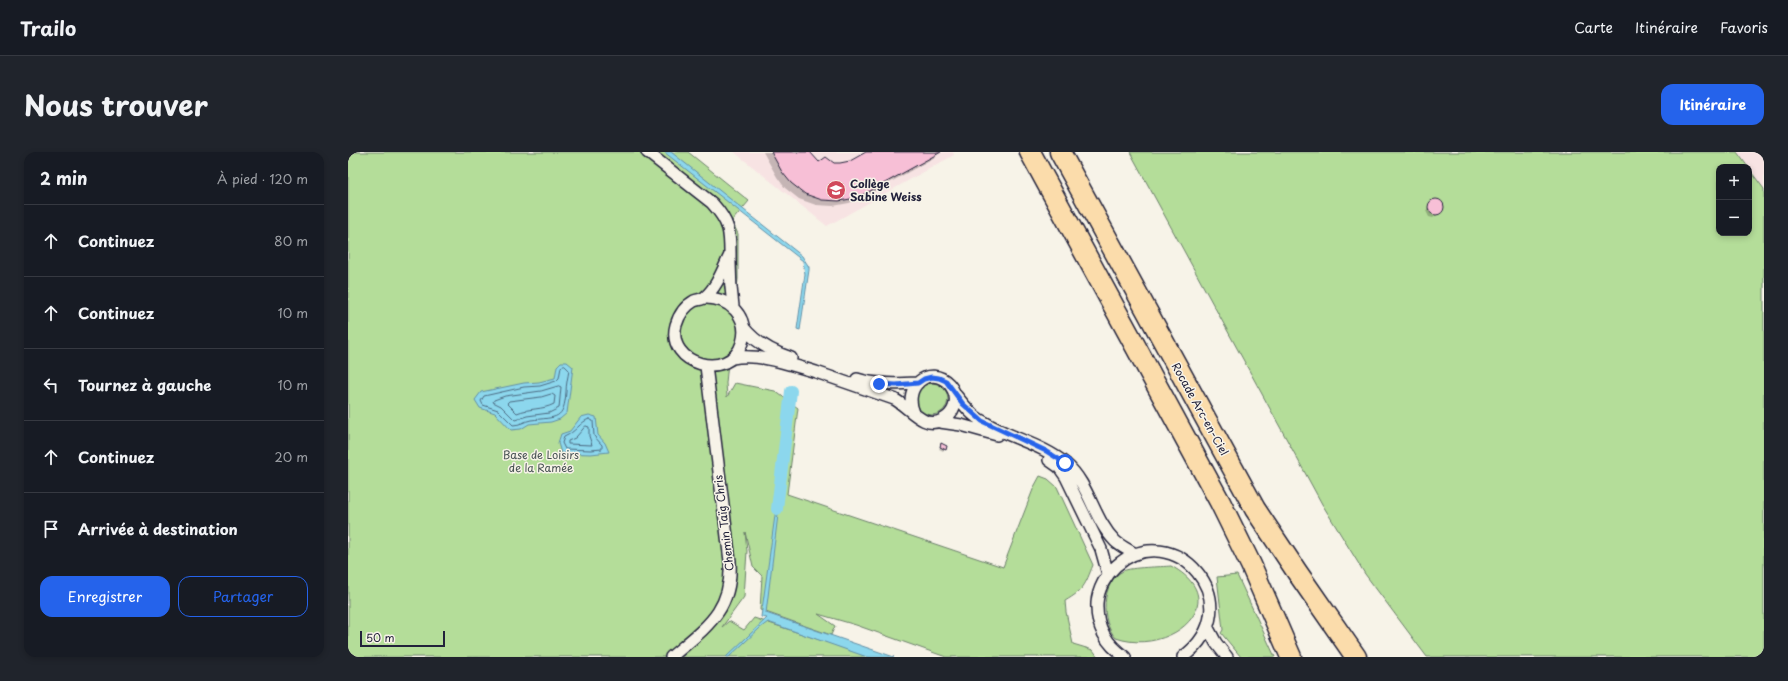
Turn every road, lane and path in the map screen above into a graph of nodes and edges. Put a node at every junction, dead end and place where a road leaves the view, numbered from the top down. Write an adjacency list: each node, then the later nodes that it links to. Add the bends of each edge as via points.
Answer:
1 (647, 152): 4 (street, via 720,212 730,232)
2 (1030, 152): 22 (highway, via 1220,502)
3 (1060, 152): 23 (highway, Rocade Arc-en-Ciel, via 1203,416 1256,508)
4 (730, 255): 5 (street, via 716,283); 6 (street)
5 (704, 298): 6 (street, via 720,299); 10 (street, via 694,301 685,308 679,317 676,333 680,348 686,357)
6 (733, 306): 7 (street)
7 (744, 328): 8 (street, via 742,345); 9 (street, via 758,342)
8 (732, 358): 9 (street, via 760,357); 10 (street, via 724,363)
9 (795, 363): 11 (street, via 865,382 896,385); 13 (street, via 894,400)
10 (706, 366): 18 (street, Chemin Taïg Chris, via 730,561 730,580 719,612)
11 (918, 383): 12 (street, via 932,377 939,378 952,387); 13 (street, via 910,397)
12 (955, 394): 14 (street, via 956,403 953,411); 15 (street, via 968,410 982,421 1046,451 1065,463 1086,488 1105,528 1115,542)
13 (914, 413): 14 (street, via 925,422)
14 (940, 422): 16 (street, via 996,434 1037,453 1059,467 1101,549)
15 (1135, 554): 16 (street, via 1123,560); 17 (street, via 1152,551 1170,553 1196,570 1205,582 1210,597)
16 (1108, 574): 19 (street, via 1097,600 1097,614 1106,640)
17 (1208, 628): 20 (street, via 1194,649); 21 (street)
18 (672, 657)
19 (1125, 657)
20 (1183, 657)
21 (1227, 657)
22 (1291, 657)
23 (1356, 657)

